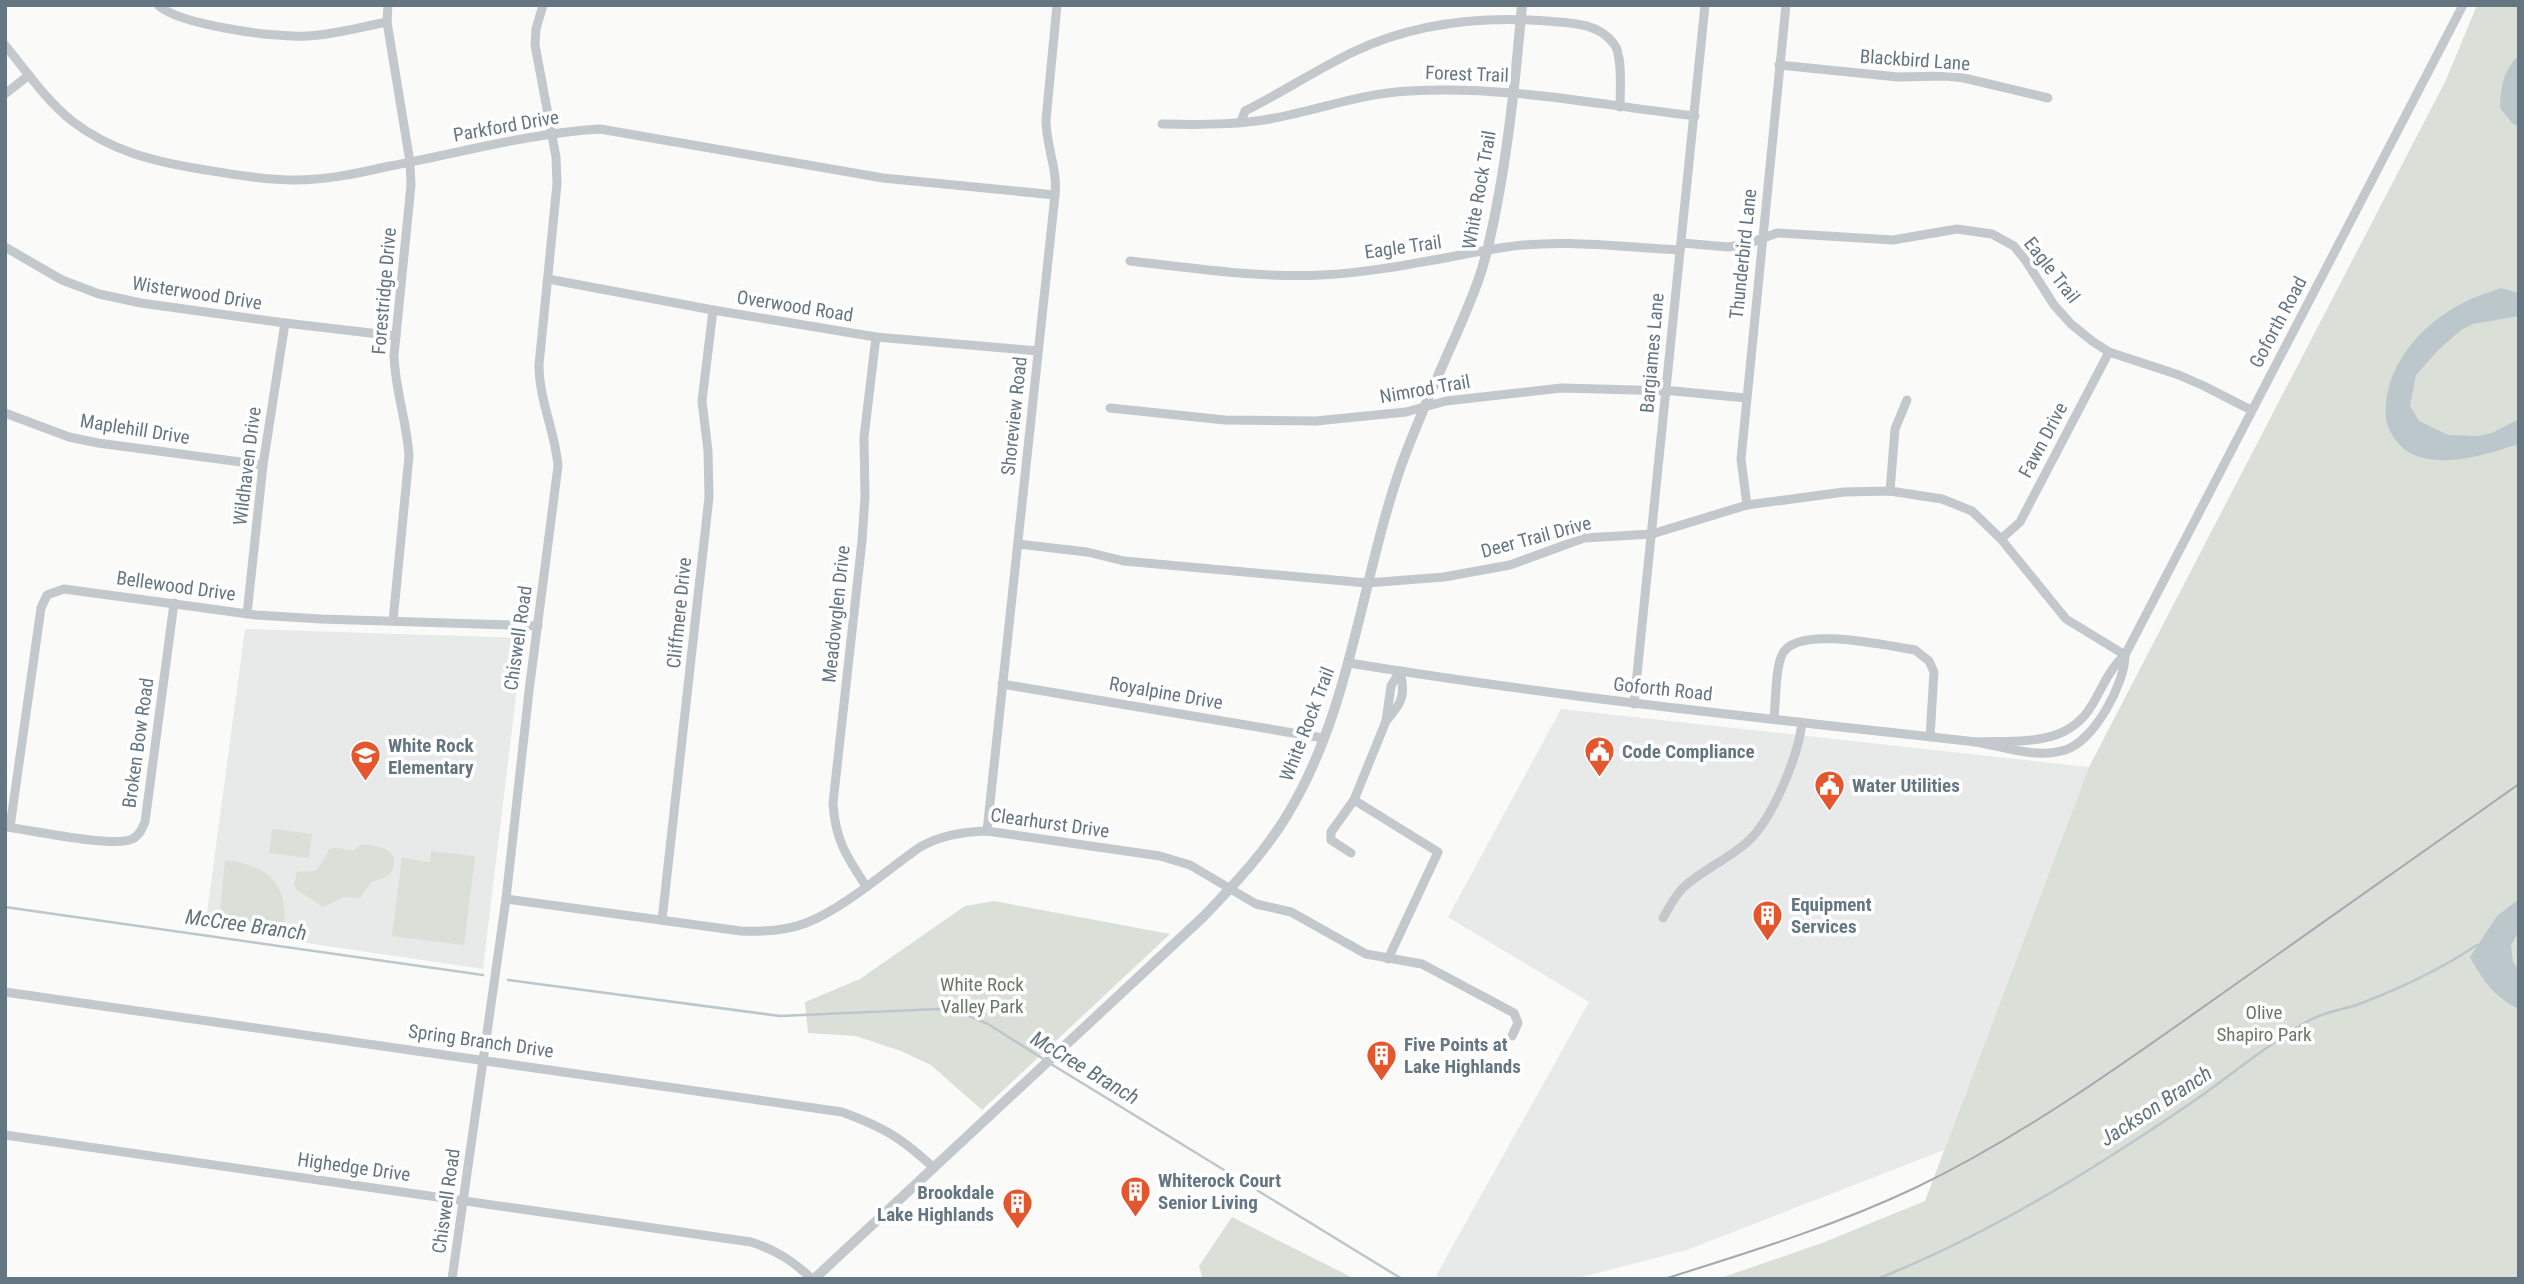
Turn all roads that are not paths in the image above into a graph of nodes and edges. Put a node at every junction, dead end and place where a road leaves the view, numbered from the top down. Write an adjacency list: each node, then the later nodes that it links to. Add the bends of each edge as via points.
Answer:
1 (158, 5): 10 (street, via 195,23 285,36)
2 (388, 5): 10 (street, Forestridge Drive)
3 (543, 5): 21 (street, Chiswell Road, via 534,45)
4 (1057, 5): 23 (street, Shoreview Road, via 1046,120)
5 (1522, 5): 9 (street, White Rock Trail)
6 (1705, 5): 18 (street, Bargiames Lane)
7 (1786, 5): 12 (street, Thunderbird Lane)
8 (2463, 5): 41 (street, Goforth Road)
9 (1521, 19): 14 (street, White Rock Trail); 17 (street, via 1586,24 1604,34 1616,46); 19 (street, via 1438,24 1376,42 1245,111)
10 (387, 22): 22 (street, Forestridge Drive)
11 (5, 45): 13 (street, Parkford Drive)
12 (1779, 65): 16 (street, Blackbird Lane, via 1898,77 1964,78); 24 (street, Thunderbird Lane)
13 (29, 75): 15 (street); 22 (street, Parkford Drive, via 54,104 91,134 131,155 158,162 295,180)
14 (1512, 93): 17 (street, Forest Trail); 19 (street, Forest Trail, via 1378,93 1287,116); 27 (street, White Rock Trail)
15 (5, 94)
16 (2048, 98)
17 (1620, 107): 18 (street, Forest Trail)
18 (1695, 116): 26 (street, Bargiames Lane)
19 (1241, 122): 20 (street, Forest Trail)
20 (1162, 124)
21 (552, 135): 22 (street, Parkford Drive); 23 (street, Parkford Drive, via 620,131 883,178); 29 (street, Chiswell Road, via 557,184)
22 (410, 162): 32 (street, Forestridge Drive)
23 (1055, 195): 34 (street, Shoreview Road)
24 (1763, 238): 26 (street, Eagle Trail, via 1728,247); 35 (street, Eagle Trail, via 1777,233 1893,240 1957,229 1992,234 2014,246 2071,324); 37 (street, Thunderbird Lane)
25 (5, 247): 31 (street, Wisterwood Drive, via 61,280 99,295)
26 (1681, 247): 27 (street, Eagle Trail, via 1546,245); 36 (street, Bargiames Lane)
27 (1487, 251): 28 (street, Eagle Trail, via 1320,275); 39 (street, White Rock Trail, via 1475,292)
28 (1130, 261)
29 (548, 279): 30 (street, Overwood Road); 53 (street, Chiswell Road, via 539,385 558,466)
30 (713, 310): 33 (street, Overwood Road); 72 (street, Cliffmere Drive, via 702,401 709,497)
31 (285, 323): 32 (street, Wisterwood Drive); 43 (street, Wildhaven Drive)
32 (396, 336): 52 (street, Forestridge Drive, via 395,372 409,456)
33 (876, 337): 34 (street, Overwood Road); 68 (street, Meadowglen Drive, via 864,437 862,541 833,803 836,835)
34 (1038, 351): 48 (street, Shoreview Road)
35 (2109, 352): 41 (street, Eagle Trail, via 2179,375); 47 (street, Fawn Drive, via 2020,522)
36 (1666, 391): 37 (street, Nimrod Trail); 39 (street, Nimrod Trail, via 1561,388); 46 (street, Bargiames Lane)
37 (1746, 398): 45 (street, Thunderbird Lane, via 1741,459)
38 (1907, 400): 44 (street, via 1895,429)
39 (1425, 406): 40 (street, Nimrod Trail, via 1347,418 1265,422); 49 (street, White Rock Trail, via 1397,478)
40 (1110, 408)
41 (2251, 410): 54 (street, Goforth Road)
42 (5, 413): 43 (street, Maplehill Drive, via 69,437)
43 (263, 465): 51 (street, Wildhaven Drive)
44 (1890, 491): 45 (street, Deer Trail Drive); 47 (street, Deer Trail Drive, via 1959,504)
45 (1747, 505): 46 (street, Deer Trail Drive)
46 (1652, 534): 49 (street, Deer Trail Drive, via 1584,538 1510,565); 58 (street, Bargiames Lane)
47 (2001, 539): 54 (street, Deer Trail Drive, via 2066,619)
48 (1018, 544): 49 (street, Deer Trail Drive, via 1124,561); 57 (street, Shoreview Road)
49 (1367, 583): 55 (street, White Rock Trail)
50 (174, 603): 51 (street, Bellewood Drive); 65 (street, Bellewood Drive, via 64,589 47,595 41,608); 65 (street, Broken Bow Road, via 141,831 133,839 113,842)
51 (247, 614): 52 (street, Bellewood Drive)
52 (393, 621): 53 (street, Bellewood Drive)
53 (538, 626): 70 (street, Chiswell Road)
54 (2125, 655): 63 (street, Goforth Road, via 2090,710 2066,732 2050,738); 63 (street, Goforth Road, via 2125,667 2105,709 2074,746 2036,753)
55 (1349, 663): 56 (street, Goforth Road); 62 (street, White Rock Trail)
56 (1400, 671): 58 (street, Goforth Road); 64 (street, via 1404,688 1399,706 1386,721)
57 (1002, 684): 62 (street, Royalpine Drive); 66 (street, Shoreview Road)
58 (1634, 705): 59 (street, Goforth Road)
59 (1774, 718): 60 (street, Goforth Road); 61 (street, via 1784,650 1809,638 1836,640 1923,654 1934,672)
60 (1802, 723): 61 (street, Goforth Road); 71 (street, via 1793,762 1758,830 1747,843 1684,887)
61 (1930, 737): 63 (street, Goforth Road)
62 (1323, 738): 69 (street, White Rock Trail, via 1287,816)
63 (1975, 742)
64 (1354, 800): 67 (street, via 1331,832 1331,840); 73 (street, via 1438,852)
65 (8, 827)
66 (987, 831): 68 (street, Clearhurst Drive, via 935,839); 69 (street, Clearhurst Drive, via 1176,860)
67 (1352, 853)
68 (866, 886): 72 (street, Clearhurst Drive, via 823,915 766,932)
69 (1230, 889): 73 (street, Clearhurst Drive, via 1256,904 1291,912 1356,950); 78 (street, White Rock Trail)
70 (506, 899): 72 (street, Clearhurst Drive); 76 (street, Chiswell Road)
71 (1663, 918)
72 (662, 920)
73 (1388, 959): 75 (street, Clearhurst Drive, via 1422,964 1514,1013 1518,1023)
74 (5, 992): 76 (street, Spring Branch Drive)
75 (1512, 1036)
76 (485, 1059): 78 (street, Spring Branch Drive, via 842,1112 904,1140); 79 (street, Chiswell Road)
77 (5, 1135): 79 (street, Highedge Drive)
78 (934, 1168): 81 (street, White Rock Trail)
79 (464, 1200): 80 (street, Chiswell Road); 81 (street, Highedge Drive, via 751,1242 792,1260)
80 (452, 1279)
81 (813, 1279)

